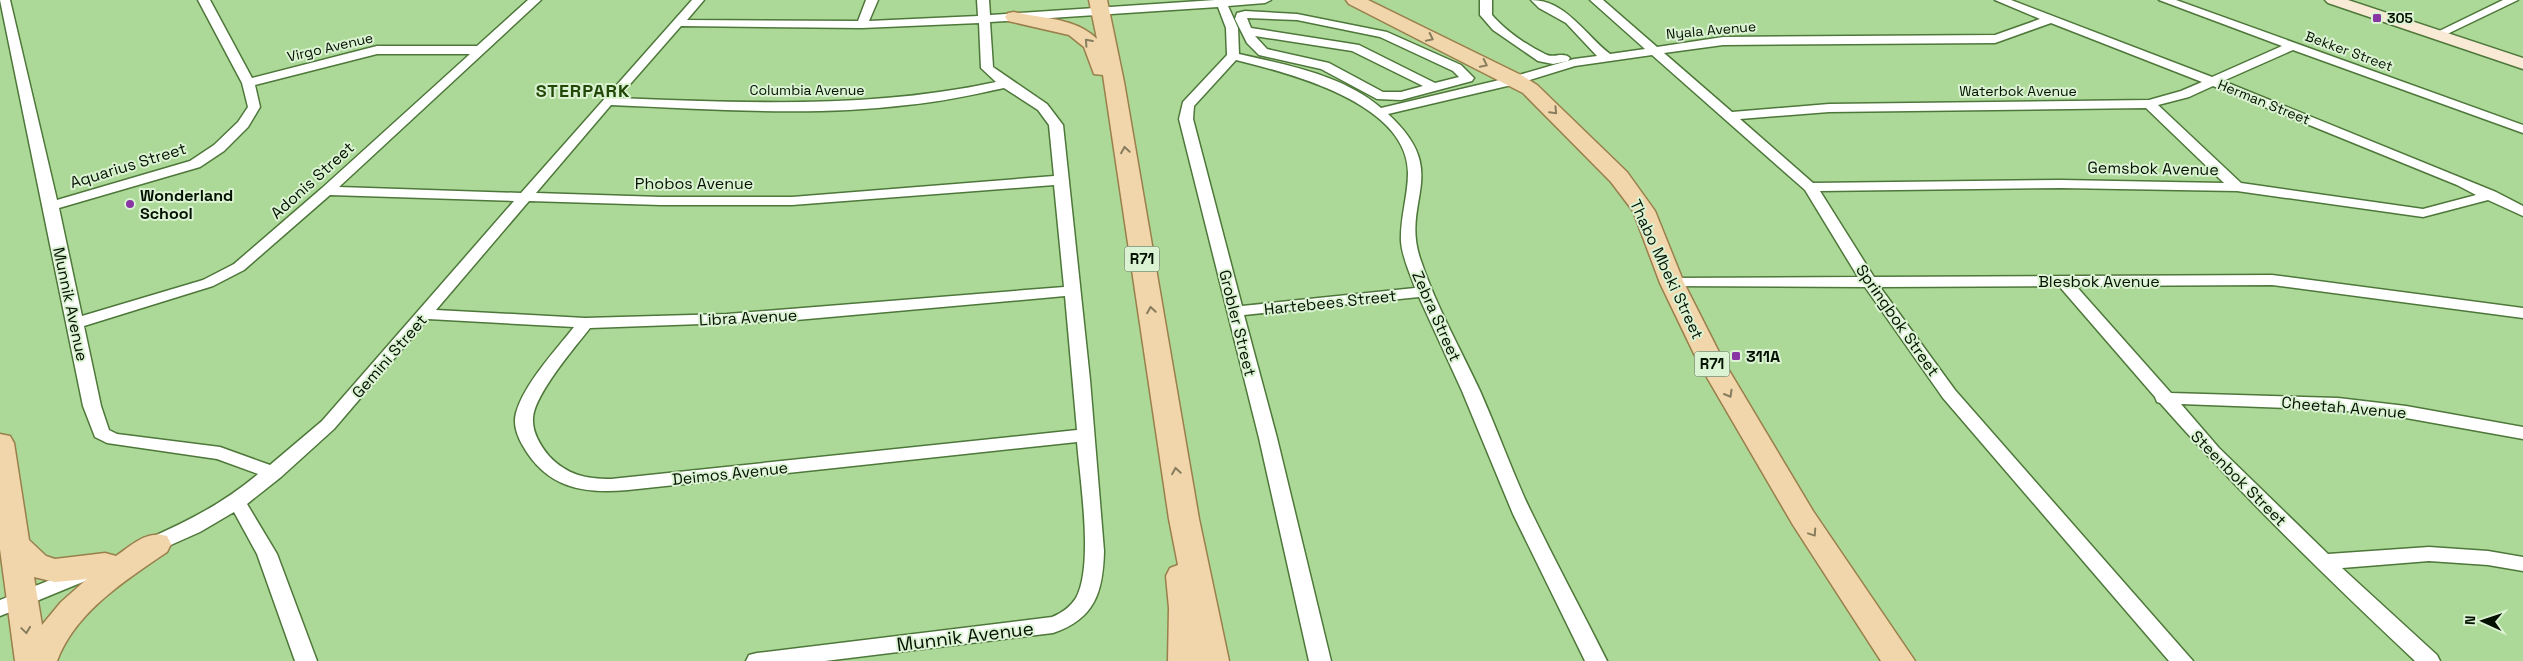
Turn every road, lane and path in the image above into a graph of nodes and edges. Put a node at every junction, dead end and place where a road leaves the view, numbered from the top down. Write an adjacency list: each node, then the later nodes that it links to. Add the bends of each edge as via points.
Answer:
1 (4, 0): 51 (street, Munnik Avenue)
2 (204, 0): 37 (street, Aquarius Street)
3 (535, 0): 29 (street, Adonis Street)
4 (698, 0): 22 (street, Gemini Street)
5 (872, 0): 23 (street)
6 (983, 0): 21 (street)
7 (1266, 0): 16 (street)
8 (1355, 0): 24 (main road, Thabo Mbeki Street / R71)
9 (1486, 0): 31 (street, via 1486,15 1490,21 1542,58 1553,60)
10 (1537, 0): 31 (street, via 1547,9 1564,16)
11 (1596, 0): 30 (street, Springbok Street)
12 (2001, 0): 20 (street, Herman Street)
13 (2165, 0): 28 (street, Bekker Street)
14 (2333, 0): 27 (street)
15 (2509, 1): 18 (street); 27 (street)
16 (1227, 2): 17 (street); 32 (street, via 1234,34)
17 (1099, 5): 19 (street); 35 (main road, R71)
18 (2523, 6)
19 (1014, 17): 21 (street); 35 (main road, one-way to 19, via 1102,70 1093,46 1082,36 1059,26)
20 (2051, 19): 30 (street, Nyala Avenue, via 1995,38 1750,40); 36 (street, Herman Street)
21 (984, 20): 23 (street); 38 (street, via 987,68)
22 (678, 23): 23 (street); 40 (street, Gemini Street)
23 (862, 25)
24 (1406, 26): 26 (street); 34 (main road, Thabo Mbeki Street / R71, one-way to 34)
25 (1248, 31): 26 (street, via 1241,15 1261,13 1333,22); 39 (street, via 1355,48); 39 (street, via 1253,43 1263,52 1325,66 1382,96 1396,98)
26 (1383, 34): 39 (street, via 1468,75 1462,81)
27 (2437, 35): 33 (street)
28 (2292, 46): 36 (street, Waterbok Avenue); 44 (street, Bekker Street)
29 (480, 50): 37 (street, Virgo Avenue, via 377,50); 48 (street, Adonis Street)
30 (1655, 50): 31 (street, Nyala Avenue); 43 (street, Springbok Street)
31 (1601, 54): 34 (street, Nyala Avenue)
32 (1233, 56): 42 (street, Zebra Street, via 1314,76); 58 (street, Grobler Street, via 1186,111)
33 (2523, 64)
34 (1516, 80): 42 (street, Nyala Avenue); 55 (main road, Thabo Mbeki Street / R71, one-way to 55, via 1543,99 1631,191 1644,211)
35 (1114, 82): 69 (main road, R71, one-way to 35)
36 (2214, 82): 41 (street, Waterbok Avenue); 49 (street, Herman Street)
37 (248, 83): 51 (street, Aquarius Street, via 254,107 252,112 205,159)
38 (1005, 84): 40 (street, Columbia Avenue, via 934,100 854,106); 45 (street, via 1050,113 1056,125)
39 (1436, 88)
40 (608, 101): 50 (street, Gemini Street)
41 (2149, 104): 43 (street, Waterbok Avenue, via 1829,108); 47 (street)
42 (1378, 113): 57 (street, Zebra Street, via 1403,139 1413,156 1415,171 1408,240)
43 (1732, 116): 46 (street, Springbok Street)
44 (2523, 129)
45 (1060, 180): 50 (street, Phobos Avenue, via 801,201); 56 (street)
46 (1810, 187): 47 (street, Gemsbok Avenue, via 2061,184); 54 (street, Springbok Street)
47 (2237, 187): 49 (street, Gemsbok Avenue, via 2423,213)
48 (327, 191): 50 (street, Phobos Avenue); 61 (street, Adonis Street, via 254,256 224,277)
49 (2491, 195): 52 (street, Herman Street)
50 (525, 197): 60 (street, Gemini Street)
51 (51, 206): 61 (street, Munnik Avenue)
52 (2523, 212)
53 (2063, 281): 54 (street, Blesbok Avenue); 59 (street, Blesbok Avenue, via 2272,280); 63 (street, Steenbok Street)
54 (1870, 282): 55 (street, Blesbok Avenue); 85 (street, Springbok Street, via 1949,394)
55 (1672, 283): 84 (main road, Thabo Mbeki Street / R71, one-way to 84, via 1756,443)
56 (1071, 290): 62 (street, Libra Avenue, via 785,316); 65 (street)
57 (1425, 292): 58 (street, Hartebees Street); 83 (street, Zebra Street, via 1523,514)
58 (1236, 311): 82 (street, Grobler Street)
59 (2523, 313)
60 (425, 314): 62 (street, Libra Avenue); 67 (street, Gemini Street, via 328,426)
61 (75, 323): 67 (street, Munnik Avenue, via 92,406 101,433 113,440 220,453)
62 (585, 323): 65 (street, Deimos Avenue, via 524,414 525,432 540,458 555,474 573,482 600,485 664,480)
63 (2163, 398): 64 (street, Cheetah Avenue, via 2338,404); 72 (street, Steenbok Street)
64 (2523, 432)
65 (1086, 435): 79 (street, Munnik Avenue, via 1094,557 1092,579 1085,600 1070,619 1053,625)
66 (0, 443): 70 (main road)
67 (274, 473): 68 (street, Gemini Street)
68 (238, 502): 71 (street, Gemini Street); 78 (street, via 267,554)
69 (1184, 519): 80 (main road, via 1178,557 1185,608); 81 (main road, R71)
70 (14, 543): 73 (main road, via 38,568 70,570); 75 (main road)
71 (156, 544): 73 (street, Gemini Street); 77 (main road, via 100,584 71,612 47,643)
72 (2324, 562): 74 (street, via 2429,554); 86 (street, Steenbok Street)
73 (105, 564): 75 (street, Gemini Street)
74 (2523, 564)
75 (11, 604): 76 (main road, one-way to 76)
76 (31, 661)
77 (41, 661)
78 (306, 661)
79 (757, 661)
80 (1184, 661)
81 (1213, 661)
82 (1320, 661)
83 (1596, 661)
84 (1899, 661)
85 (2182, 661)
86 (2429, 661)

